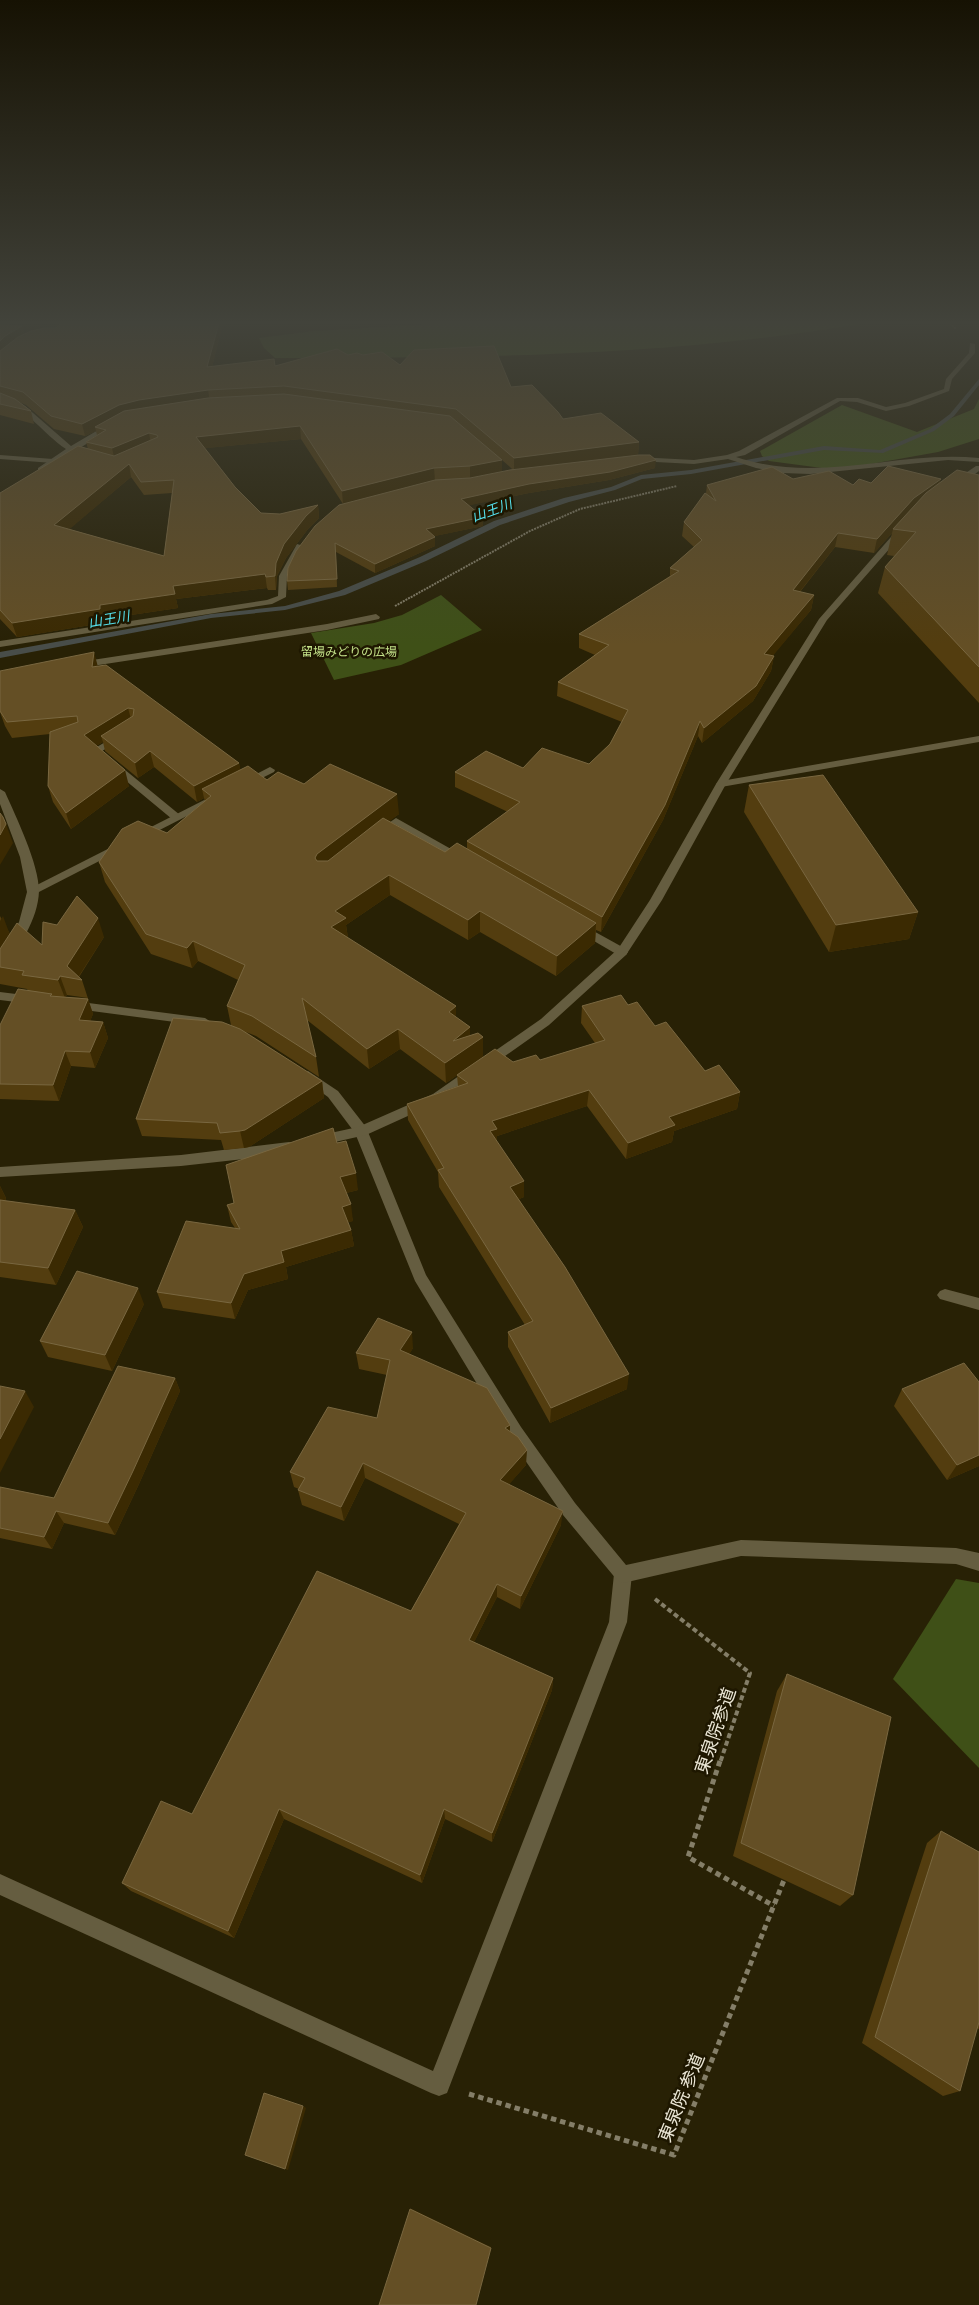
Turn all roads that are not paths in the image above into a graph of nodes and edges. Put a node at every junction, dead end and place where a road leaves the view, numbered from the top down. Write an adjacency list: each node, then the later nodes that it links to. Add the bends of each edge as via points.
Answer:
1 (49, 431): 4 (street)
2 (105, 431): 4 (street)
3 (783, 431): 6 (street)
4 (70, 452): 9 (street)
5 (0, 457): 9 (street)
6 (732, 459): 7 (street, via 694,462); 8 (street, via 779,472 834,471 949,458)
7 (628, 460)
8 (979, 460)
9 (53, 461): 11 (street)
10 (979, 468): 12 (street)
11 (33, 476)
12 (945, 491)
13 (910, 521): 21 (street, via 823,619)
14 (304, 541): 16 (street, via 283,576 282,597 269,602)
15 (376, 617): 17 (street)
16 (0, 644)
17 (67, 666)
18 (126, 732): 23 (street, via 95,751)
19 (979, 739): 21 (street)
20 (270, 770): 23 (street)
21 (721, 784): 28 (street, via 656,900)
22 (0, 792): 26 (street, via 11,815)
23 (176, 817): 26 (street)
24 (367, 844): 25 (street, via 396,821)
25 (471, 864)
26 (33, 890): 29 (street, via 20,936)
27 (571, 923): 28 (street)
28 (622, 952): 33 (street, via 545,1022 438,1097)
29 (0, 966)
30 (0, 996): 31 (street, via 208,1022)
31 (216, 1026)
32 (296, 1069): 33 (street, via 333,1094)
33 (361, 1131): 34 (street, via 244,1155); 38 (street, via 420,1277 515,1432 569,1508)
34 (0, 1172)
35 (945, 1296): 36 (street)
36 (979, 1304)
37 (979, 1562): 38 (street, via 956,1556 741,1548)
38 (623, 1574): 39 (street, via 618,1622 439,2085)
39 (0, 1884)

